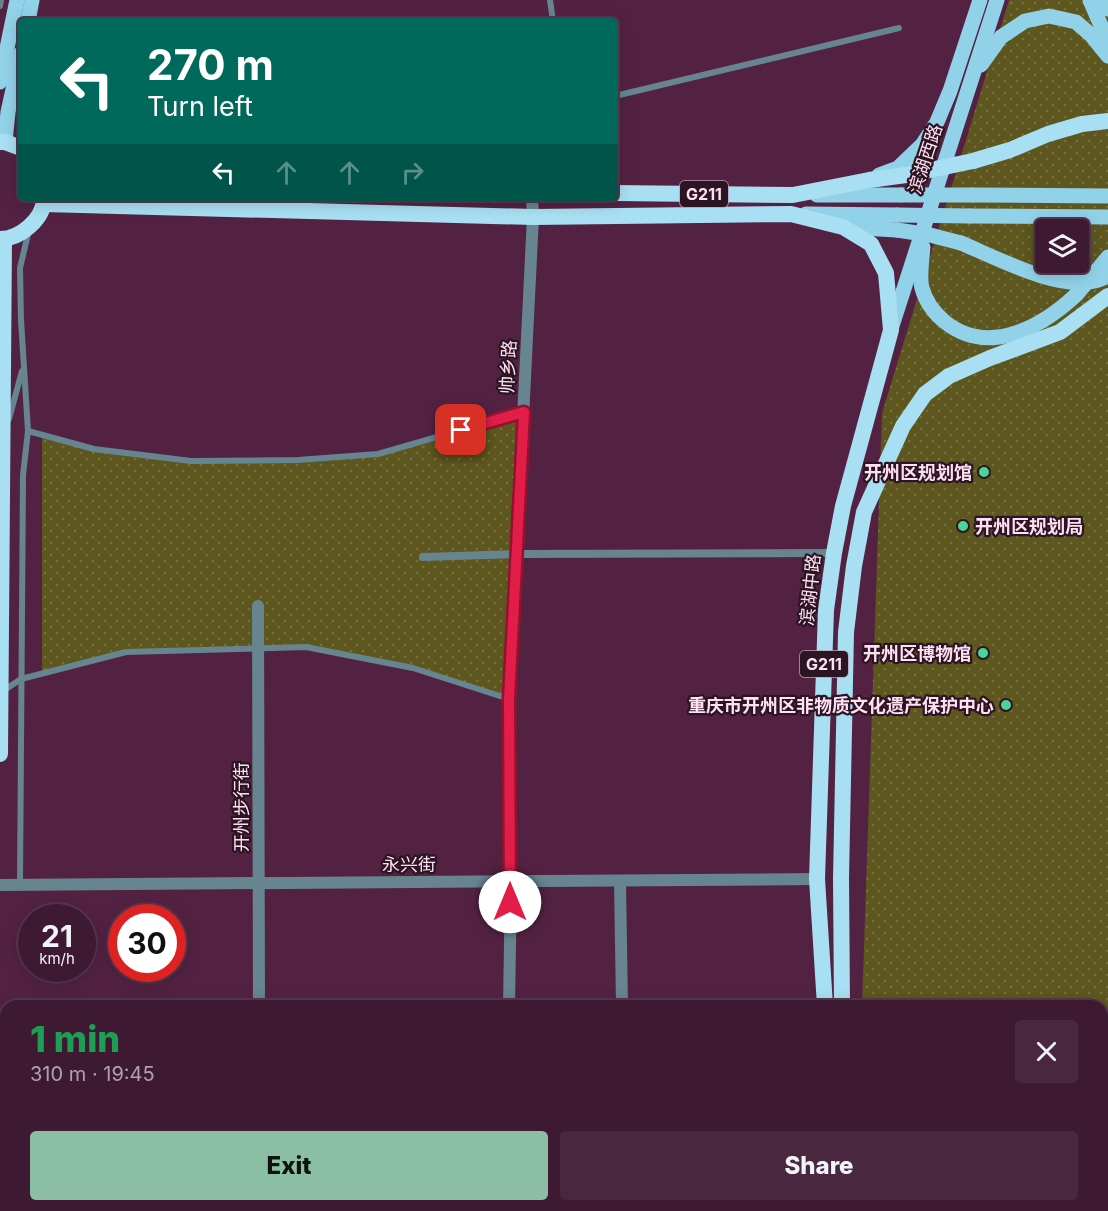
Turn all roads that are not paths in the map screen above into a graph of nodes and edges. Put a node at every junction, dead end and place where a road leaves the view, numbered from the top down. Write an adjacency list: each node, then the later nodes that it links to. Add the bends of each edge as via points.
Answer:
1 (1, 0): 9 (lane)
2 (16, 0): 11 (main road)
3 (32, 0): 12 (main road)
4 (550, 0): 13 (lane)
5 (980, 0): 25 (main road, via 937,122 898,168)
6 (997, 0): 19 (main road, 滨湖西路)
7 (1090, 0): 16 (main road)
8 (1101, 0): 10 (main road)
9 (0, 6)
10 (1108, 9)
11 (22, 18)
12 (24, 18)
13 (553, 18)
14 (899, 28): 21 (lane)
15 (18, 34): 20 (main road)
16 (1108, 42)
17 (1108, 57): 19 (main road, via 1076,22 1049,16 1025,21 1001,37)
18 (18, 67): 23 (main road)
19 (972, 76): 36 (main road, 滨湖西路)
20 (0, 82)
21 (618, 95)
22 (1108, 121): 25 (highway, G211, bridge, via 1048,134 973,161)
23 (2, 142): 24 (highway)
24 (18, 147)
25 (869, 180): 27 (highway, G211)
26 (618, 193): 27 (highway, G211)
27 (793, 195): 28 (main road, bridge)
28 (1108, 196)
29 (44, 201): 32 (highway, G211); 35 (highway, G211)
30 (532, 201): 32 (street, 帅乡路)
31 (791, 214): 32 (highway, G211); 34 (main road); 37 (highway, G211)
32 (533, 217): 44 (street, 帅乡路)
33 (1108, 217): 34 (main road, bridge, via 970,216)
34 (897, 222): 37 (main road); 40 (main road, bridge, via 1052,279 1094,281)
35 (31, 225): 38 (highway); 43 (lane, via 20,268)
36 (924, 226): 39 (main road, bridge, via 921,286 927,302 953,328 976,338 997,338 1042,322 1061,310); 42 (main road, 滨湖西路)
37 (843, 227): 42 (highway, G211, via 871,244 886,273)
38 (2, 239): 46 (highway)
39 (1108, 257)
40 (1108, 276)
41 (1108, 296): 66 (highway, G211, via 1060,332 949,376 926,394 903,426 864,512 846,632 840,878)
42 (891, 330): 47 (highway, 滨湖中路 / G211)
43 (24, 364): 45 (lane); 46 (lane)
44 (524, 412): 45 (lane, via 378,454 298,460 190,461 94,449); 48 (street, 帅乡路)
45 (28, 431): 52 (lane, via 23,475)
46 (2, 446): 53 (highway)
47 (834, 553): 48 (street); 56 (highway, 滨湖中路 / G211, via 826,610)
48 (517, 554): 49 (street); 54 (street, 帅乡路)
49 (423, 557)
50 (258, 606): 51 (street, 开州步行街)
51 (258, 649): 52 (lane, via 126,652); 54 (lane, via 306,647 413,668); 59 (street, 开州步行街)
52 (21, 679): 53 (lane); 61 (lane)
53 (0, 694): 55 (highway)
54 (509, 699): 58 (street, 帅乡路)
55 (0, 754)
56 (818, 879): 57 (street, 永兴街); 65 (highway, 滨湖中路 / G211)
57 (620, 881): 58 (street, 永兴街); 64 (street)
58 (511, 882): 59 (street, 永兴街); 63 (street, 帅乡路)
59 (260, 883): 61 (street, 永兴街); 62 (street, 开州步行街)
60 (0, 885): 61 (street, 永兴街)
61 (20, 885)
62 (259, 1000)
63 (509, 1000)
64 (622, 1000)
65 (825, 1000)
66 (842, 1000)

